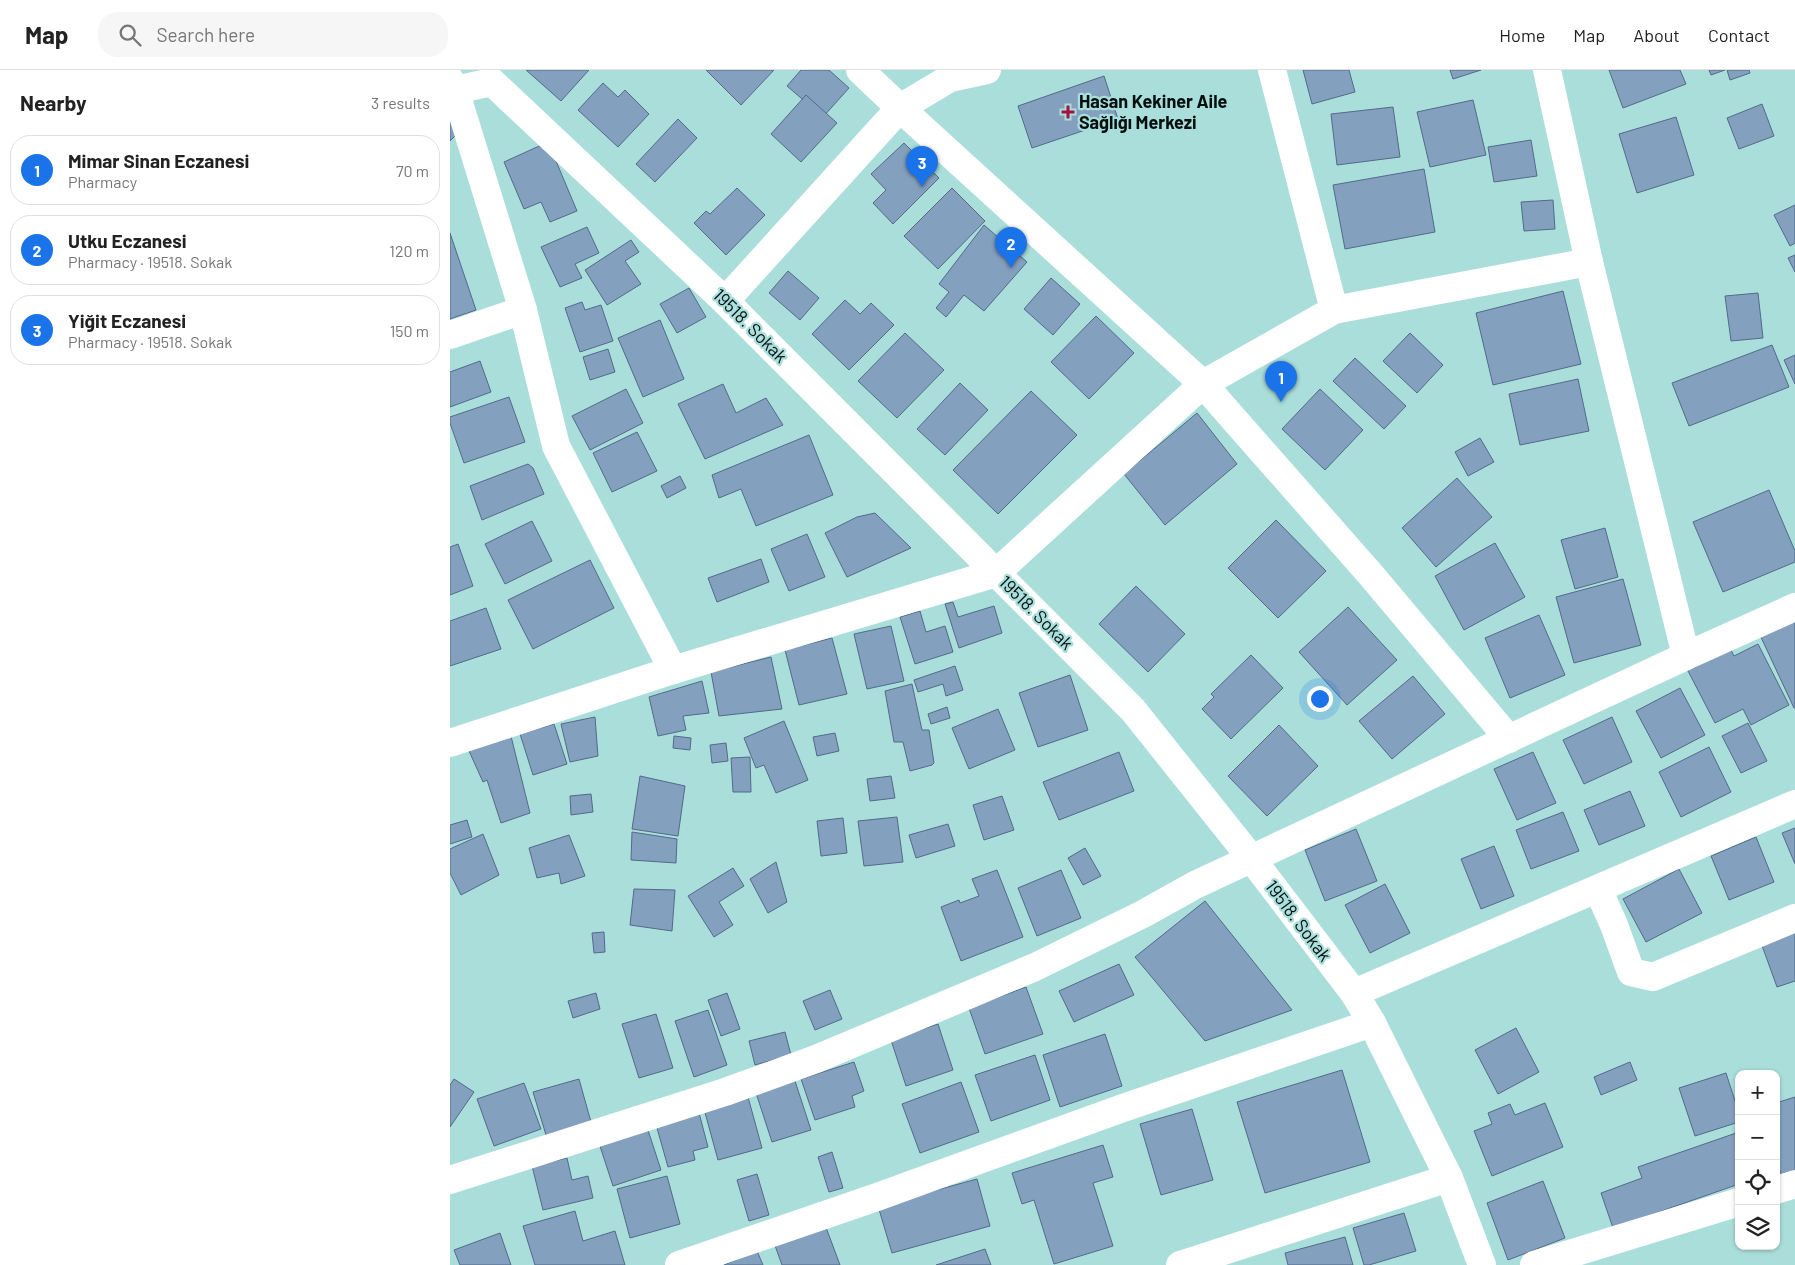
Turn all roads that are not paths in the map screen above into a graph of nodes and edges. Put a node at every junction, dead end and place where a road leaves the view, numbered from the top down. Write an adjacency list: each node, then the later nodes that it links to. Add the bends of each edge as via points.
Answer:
1 (860, 70): 6 (street)
2 (987, 70): 6 (street, via 950,78)
3 (1272, 70): 10 (street)
4 (1547, 70): 7 (street)
5 (453, 85): 8 (street, 19518. Sokak, via 492,82); 9 (street)
6 (900, 108): 8 (street); 12 (street)
7 (1589, 262): 10 (street); 15 (street)
8 (725, 301): 13 (street, 19518. Sokak)
9 (523, 310): 11 (street); 16 (street, via 556,446)
10 (1334, 310): 12 (street)
11 (450, 335)
12 (1204, 384): 13 (street); 17 (street)
13 (996, 573): 16 (street); 20 (street, 19518. Sokak, via 1133,710)
14 (1795, 607): 15 (street)
15 (1686, 656): 17 (street)
16 (673, 670): 18 (street)
17 (1509, 739): 20 (street)
18 (450, 743)
19 (1795, 804): 21 (street)
20 (1251, 858): 23 (street, 19518. Sokak); 26 (street, via 1035,967 816,1059 725,1092)
21 (1598, 888): 22 (street, via 1631,972 1653,977); 23 (street)
22 (1795, 918)
23 (1354, 993): 24 (street, 19518. Sokak)
24 (1372, 1023): 25 (street, 19518. Sokak); 30 (street)
25 (1449, 1178): 31 (street); 32 (street, 19518. Sokak)
26 (450, 1180)
27 (1795, 1184): 28 (street)
28 (1780, 1189)
29 (1735, 1203): 33 (street)
30 (679, 1265)
31 (1180, 1265)
32 (1482, 1265)
33 (1534, 1265)

